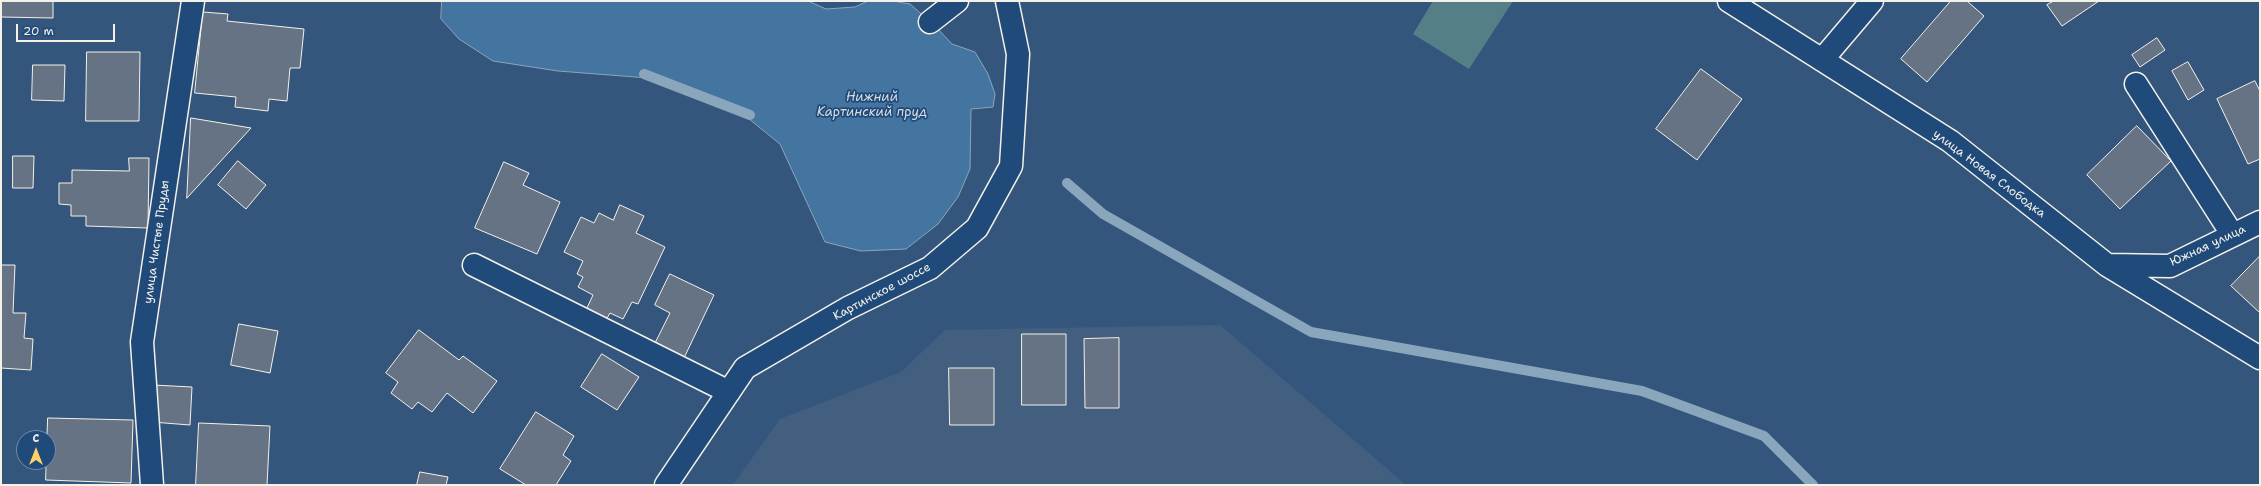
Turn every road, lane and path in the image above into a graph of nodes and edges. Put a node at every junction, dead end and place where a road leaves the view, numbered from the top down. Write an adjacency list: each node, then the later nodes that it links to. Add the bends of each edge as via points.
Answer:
1 (193, 1): 16 (street, улица Чистые Пруды, via 142,342)
2 (957, 1): 6 (street)
3 (1007, 1): 14 (street, Картинское шоссе, via 1018,54 1011,166 977,228 930,268 848,308 745,368)
4 (1872, 1): 7 (street)
5 (1735, 3): 7 (street, улица Новая Слободка)
6 (930, 22)
7 (1822, 60): 11 (street, улица Новая Слободка, via 1950,141)
8 (2136, 84): 10 (street)
9 (2260, 222): 10 (street, Южная улица)
10 (2232, 234): 11 (street, Южная улица, via 2170,266)
11 (2107, 265): 13 (street, улица Новая Слободка)
12 (474, 266): 14 (street)
13 (2253, 354)
14 (729, 392): 15 (street, Картинское шоссе)
15 (669, 483)
16 (152, 485)

